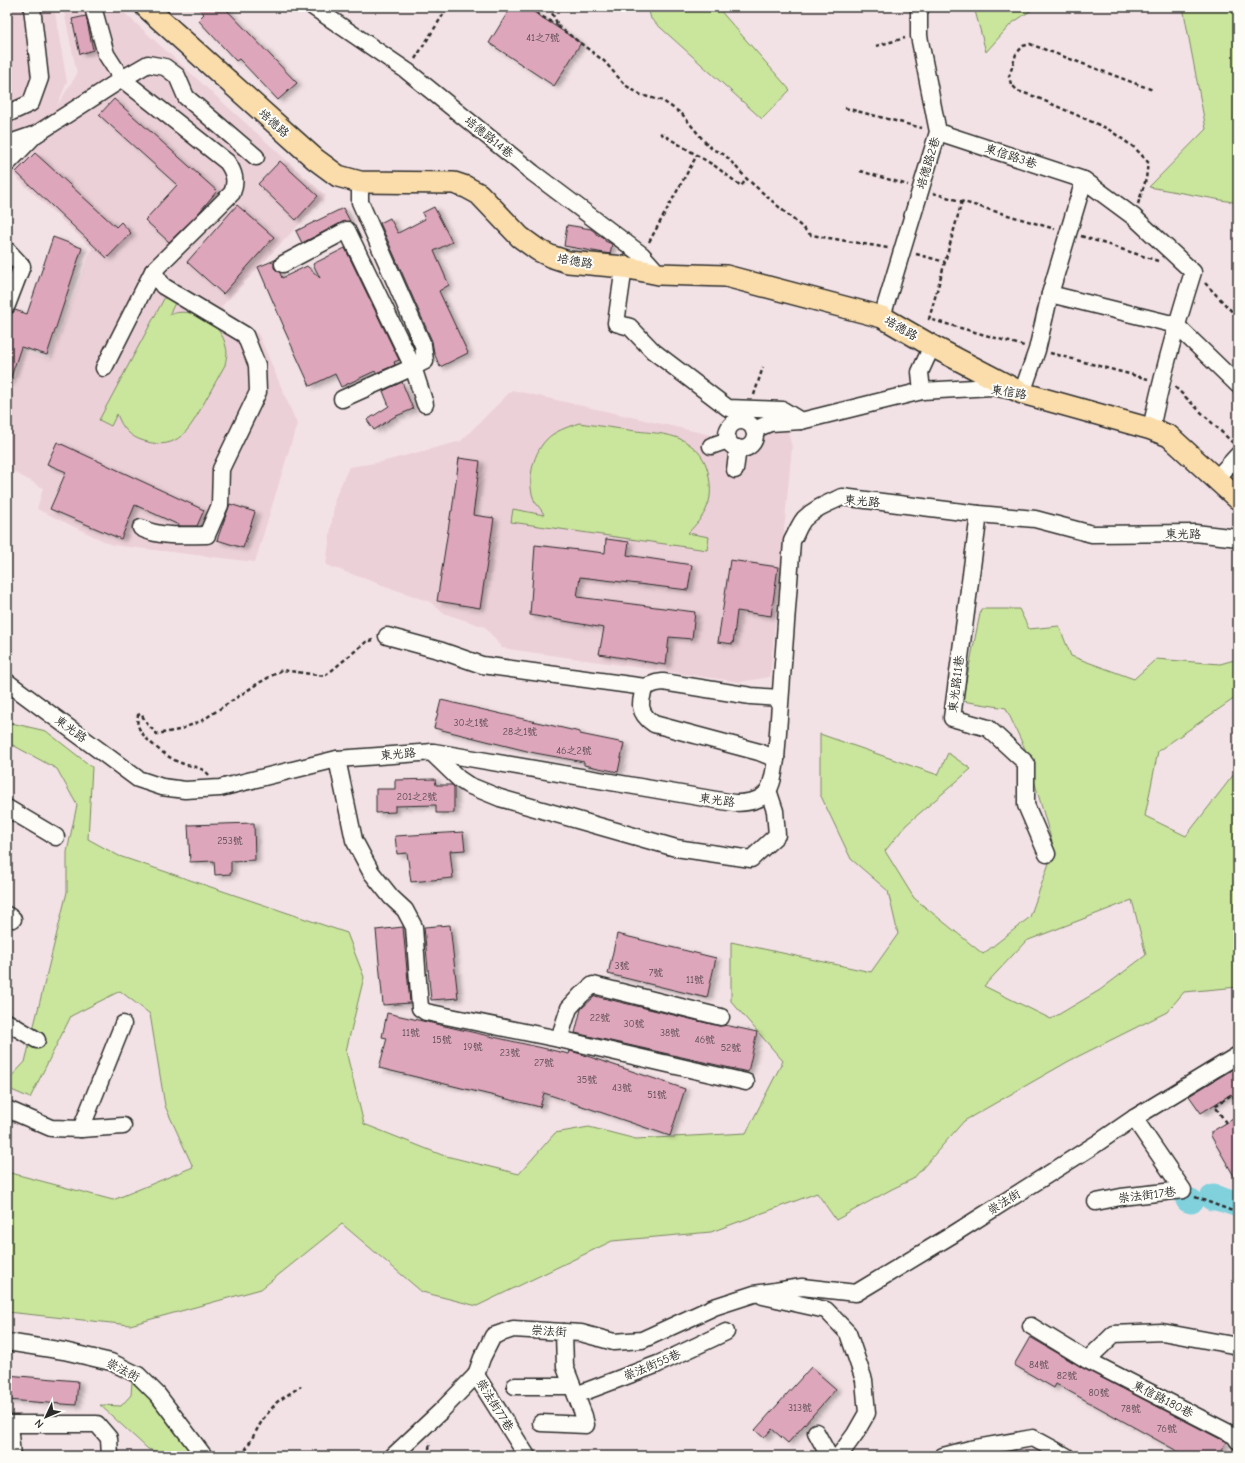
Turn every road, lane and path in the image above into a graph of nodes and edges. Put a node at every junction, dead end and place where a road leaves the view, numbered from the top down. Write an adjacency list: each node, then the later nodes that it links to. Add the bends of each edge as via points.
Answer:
1 (32, 7): 16 (street, via 40,78 31,102)
2 (93, 7): 13 (street, via 106,54)
3 (146, 7): 27 (main road, 培德路, via 315,159 338,176)
4 (313, 7): 12 (street, 培德路14巷)
5 (448, 7): 12 (path)
6 (533, 7): 9 (path, via 539,15)
7 (549, 7): 9 (path)
8 (921, 7): 10 (street, 培德路2巷)
9 (559, 27): 25 (path, via 604,61 625,85 641,95 663,101 682,114 704,141 725,155)
10 (919, 36): 11 (path); 17 (street, 培德路2巷)
11 (876, 46)
12 (407, 71): 33 (street, 培德路14巷, via 533,173)
13 (122, 79): 19 (street); 22 (street, via 148,64 165,67 178,76 186,97); 38 (street, via 226,162 234,177 235,186 232,193)
14 (1153, 90): 29 (path, via 1030,44 1023,46 1016,54 1009,77 1011,84 1018,91 1108,128 1135,148 1148,162 1146,180)
15 (846, 108): 17 (path)
16 (7, 114)
17 (938, 132): 26 (street, 東信路3巷); 28 (street, 培德路2巷)
18 (660, 133): 21 (path)
19 (35, 135): 20 (street); 23 (street)
20 (7, 144)
21 (697, 155): 25 (path, via 740,186); 33 (path)
22 (256, 157)
23 (7, 164)
24 (860, 171): 28 (path)
25 (747, 179): 32 (path, via 811,235)
26 (1084, 180): 29 (street, 東信路3巷); 30 (street)
27 (360, 182): 37 (main road, 培德路, via 454,183 466,186 479,194 520,237 538,250 568,262); 47 (street, via 360,202 423,344 424,361)
28 (921, 189): 30 (path); 32 (street, 培德路2巷)
29 (1134, 217): 39 (street, 東信路3巷)
30 (1068, 232): 35 (path); 41 (street)
31 (7, 250): 42 (street, via 22,266)
32 (901, 250): 34 (path); 43 (street, 培德路2巷)
33 (642, 255): 40 (street, 培德路14巷)
34 (945, 262)
35 (1164, 262)
36 (283, 264): 47 (street, via 347,230)
37 (624, 267): 40 (main road, 培德路); 55 (street, via 616,323 630,327 653,352 728,408)
38 (153, 271): 48 (street); 66 (street, via 163,286 246,335 257,364 258,392 221,469 220,505 207,535 173,535 150,532)
39 (1193, 272): 44 (path); 45 (street)
40 (659, 274): 43 (main road, 培德路, via 726,276)
41 (1050, 294): 45 (street); 52 (street, via 1037,350)
42 (7, 305)
43 (882, 316): 46 (main road, 培德路)
44 (1238, 318)
45 (1176, 325): 50 (street); 57 (street)
46 (932, 346): 51 (street, via 920,372); 52 (main road, 培德路)
47 (413, 367): 53 (street); 54 (street)
48 (104, 368)
49 (763, 368): 55 (path)
50 (1238, 385)
51 (922, 391): 52 (street, 東信路, via 992,387); 56 (street, 東信路)
52 (1022, 393): 57 (main road, 東信路)
53 (342, 399)
54 (424, 404)
55 (750, 409): 56 (street, via 784,410)
56 (801, 421): 58 (street, 東信路, via 770,423)
57 (1151, 429): 63 (main road, 東信路, via 1169,436)
58 (754, 430): 59 (street, via 754,438 746,448); 59 (street, via 744,421 736,422 729,428 727,436)
59 (733, 444): 60 (street); 62 (street)
60 (710, 446)
61 (1238, 454): 63 (street)
62 (736, 470)
63 (1216, 479): 64 (main road, 東信路)
64 (1238, 499)
65 (979, 514): 67 (street, 東光路, via 1035,519 1092,534 1195,533); 71 (street, 東光路, via 842,497 815,510 804,520 792,541); 79 (street, 東光路11巷, via 952,718 988,728 1026,763 1026,805)
66 (142, 528)
67 (1238, 538)
68 (387, 636): 70 (street, via 482,665); 75 (path, via 366,642 324,676 282,670 203,720 179,730 157,734 141,714 138,715 137,721 144,736 180,763 205,770)
69 (7, 682): 75 (street, 東光路, via 138,779 162,787 185,790)
70 (646, 687): 71 (street, via 663,682); 74 (street, via 641,699 642,713 654,724 759,752)
71 (780, 698): 74 (street, 東光路)
72 (430, 752): 73 (street, 東光路); 76 (street, 東光路, via 734,803 754,802); 76 (street, via 468,785 500,798 676,848 751,859 777,835 775,811)
73 (337, 759): 75 (street, 東光路); 84 (street, via 354,840 371,872 391,897 406,910 414,927 420,1008 426,1012)
74 (776, 759): 76 (street, 東光路, via 773,782)
75 (220, 788)
76 (768, 790)
77 (7, 808): 78 (street)
78 (56, 837)
79 (1047, 854)
80 (721, 1016): 84 (street, via 593,985 569,1008)
81 (7, 1022): 83 (street)
82 (123, 1024): 92 (street)
83 (37, 1040)
84 (559, 1040): 86 (street)
85 (1238, 1055): 89 (street, 崇法街)
86 (746, 1082)
87 (1231, 1095): 90 (path, via 1215,1106)
88 (7, 1110): 92 (street, via 51,1128)
89 (1134, 1118): 93 (street, 崇法街17巷); 96 (street, 崇法街, via 856,1293 802,1287)
90 (1226, 1123)
91 (123, 1126): 92 (street)
92 (81, 1128)
93 (1183, 1190): 94 (street, 崇法街17巷); 95 (path, via 1192,1196)
94 (1096, 1202)
95 (1238, 1213)
96 (754, 1294): 98 (street, 崇法街, via 714,1307 642,1340 614,1342); 118 (street, via 826,1310 848,1333 864,1380 867,1413)
97 (1031, 1326): 102 (street, 東信路180巷)
98 (564, 1332): 103 (street, 崇法街, via 513,1329 493,1336); 106 (street, via 565,1367)
99 (726, 1332): 106 (street, 崇法街55巷, via 658,1364)
100 (7, 1342): 113 (street, 崇法街, via 111,1362 138,1376 158,1395)
101 (1238, 1346): 102 (street, via 1162,1332 1114,1334)
102 (1087, 1360): 110 (street, 東信路180巷, via 1235,1436)
103 (476, 1375): 115 (street, 崇法街); 116 (street, 崇法街77巷)
104 (300, 1386): 114 (path, via 276,1402)
105 (515, 1386): 106 (street)
106 (574, 1390): 107 (street, via 586,1425)
107 (541, 1423)
108 (8, 1424): 111 (street); 112 (street, via 97,1424 109,1438)
109 (816, 1432): 117 (street)
110 (1238, 1441)
111 (12, 1456)
112 (110, 1456)
113 (204, 1456)
114 (242, 1456)
115 (393, 1456)
116 (527, 1456)
117 (829, 1456)
118 (839, 1456)
119 (943, 1456): 120 (street, via 1034,1438)
120 (1066, 1456)

